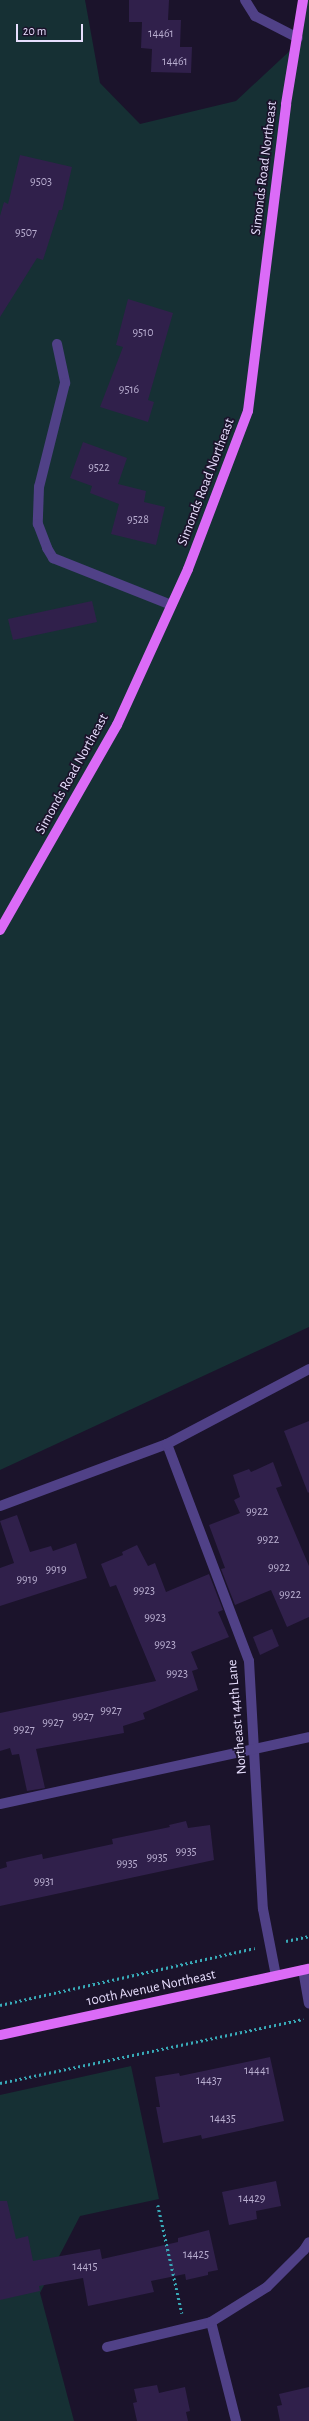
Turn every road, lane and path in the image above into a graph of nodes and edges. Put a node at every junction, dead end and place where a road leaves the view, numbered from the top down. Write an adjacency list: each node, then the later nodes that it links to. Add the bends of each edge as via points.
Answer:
1 (245, 0): 3 (street, via 255,16)
2 (303, 0): 3 (main road, Simonds Road Northeast)
3 (298, 38): 5 (main road, Simonds Road Northeast, via 286,104 248,411 188,569)
4 (57, 344): 5 (street, via 66,382 39,487 38,524 47,548 53,558)
5 (171, 605): 6 (main road, Simonds Road Northeast, via 117,725)
6 (0, 930)
7 (309, 1369): 8 (street)
8 (167, 1444): 9 (street); 11 (street, Northeast 144th Lane, via 249,1661)
9 (0, 1506)
10 (309, 1736): 11 (street)
11 (255, 1747): 12 (street); 14 (street, Northeast 144th Lane, via 262,1909)
12 (0, 1804)
13 (309, 1936): 14 (path)
14 (270, 1945): 16 (street, Northeast 144th Lane); 18 (path)
15 (306, 1970): 16 (main road, 100th Avenue Northeast); 17 (street)
16 (276, 1976): 20 (main road, 100th Avenue Northeast)
17 (309, 2003)
18 (0, 2005)
19 (309, 2017): 21 (path)
20 (0, 2035)
21 (0, 2083)
22 (158, 2205): 24 (path)
23 (309, 2242): 25 (street, via 267,2287)
24 (182, 2314)
25 (211, 2322): 26 (street); 27 (street)
26 (107, 2346)
27 (236, 2421)

